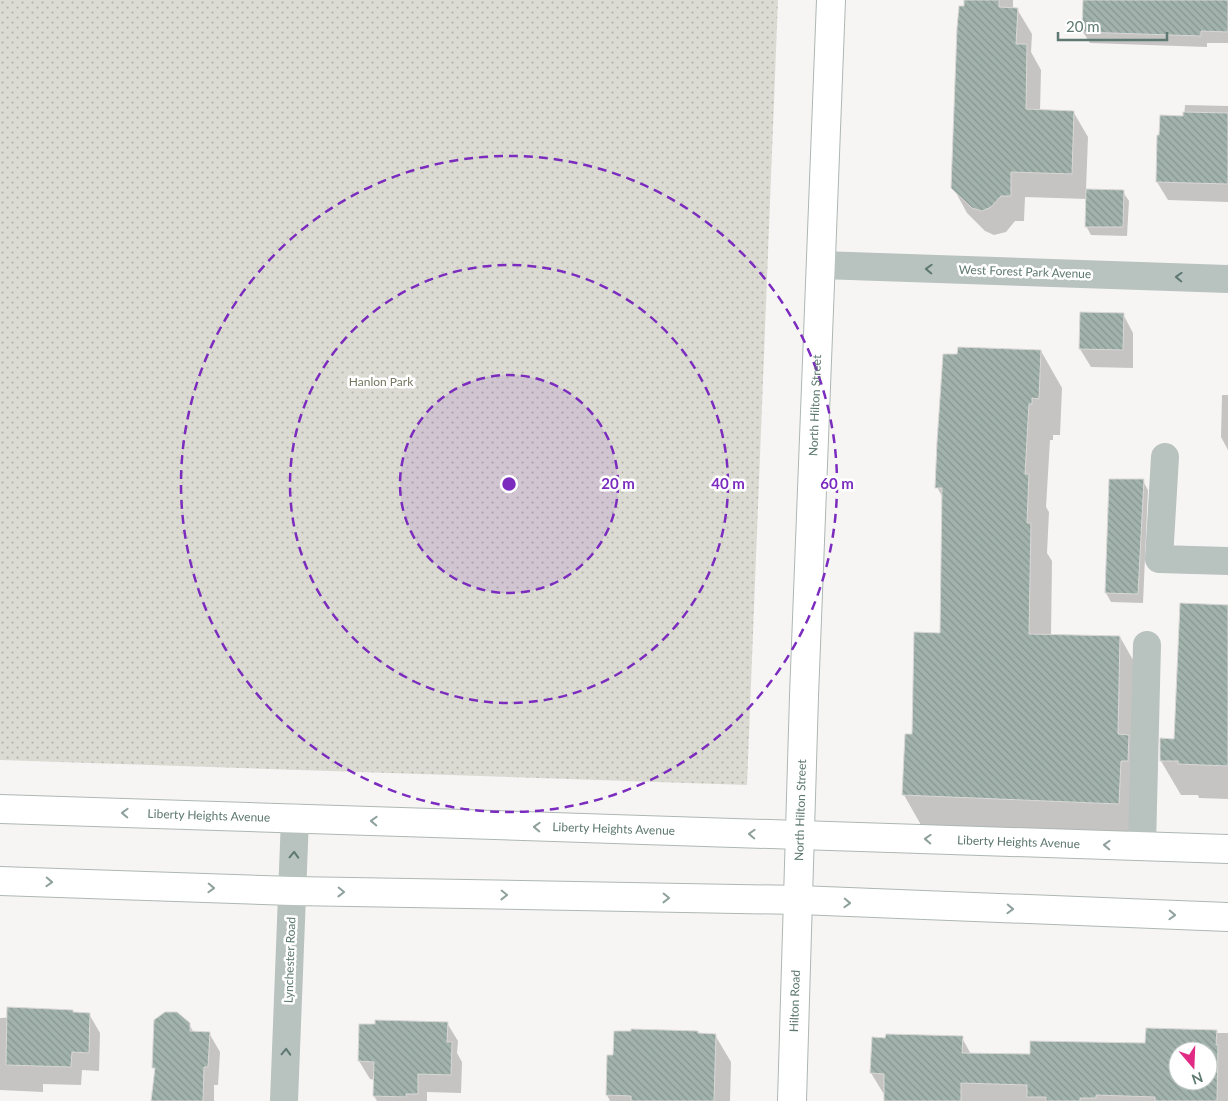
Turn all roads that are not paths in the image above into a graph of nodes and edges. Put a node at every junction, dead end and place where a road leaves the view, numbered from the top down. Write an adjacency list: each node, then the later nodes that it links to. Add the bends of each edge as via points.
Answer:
1 (830, 0): 2 (main road, North Hilton Street)
2 (821, 265): 3 (street, West Forest Park Avenue, one-way to 2); 9 (main road, North Hilton Street)
3 (1228, 279)
4 (1165, 457): 5 (street, via 1159,559)
5 (1228, 561)
6 (1147, 645): 10 (street)
7 (0, 809): 8 (main road, Liberty Heights Avenue, one-way to 7)
8 (295, 818): 9 (main road, Liberty Heights Avenue, one-way to 8); 13 (street, Lynchester Road, one-way to 8)
9 (800, 835): 10 (main road, Liberty Heights Avenue, one-way to 9); 14 (main road, North Hilton Street)
10 (1142, 846): 11 (main road, Liberty Heights Avenue)
11 (1228, 849)
12 (0, 881): 13 (main road, one-way to 13)
13 (292, 891): 14 (main road, one-way to 14); 16 (street, Lynchester Road, one-way to 13)
14 (799, 900): 15 (main road, one-way to 15); 17 (main road, Hilton Road)
15 (1228, 917)
16 (284, 1101)
17 (792, 1101)

